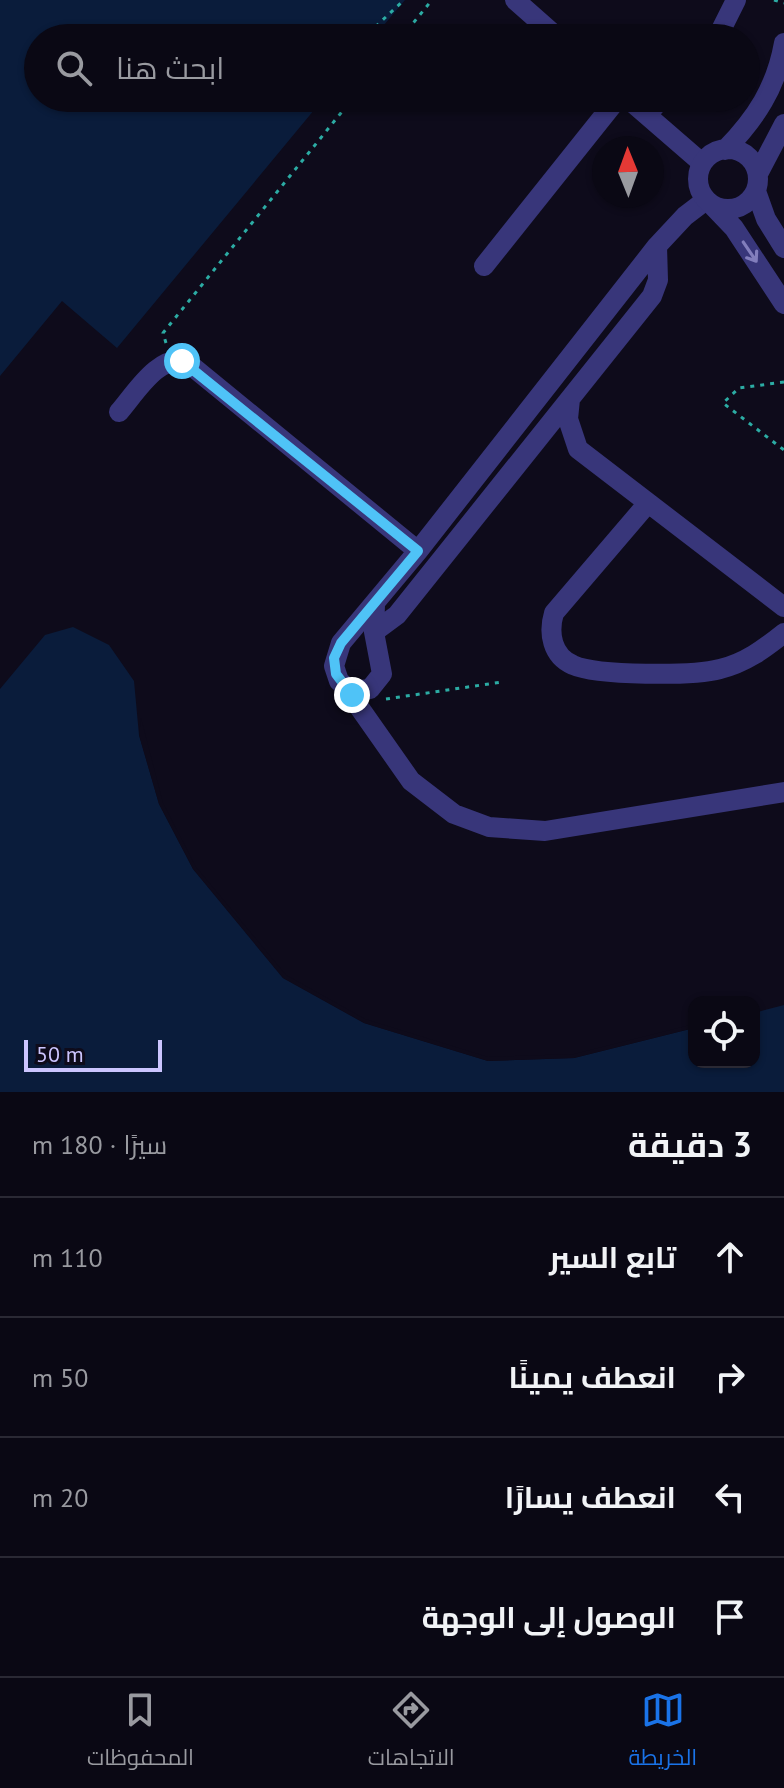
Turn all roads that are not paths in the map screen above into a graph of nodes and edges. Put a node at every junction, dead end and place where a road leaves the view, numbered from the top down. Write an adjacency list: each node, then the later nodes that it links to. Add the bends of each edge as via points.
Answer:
1 (515, 0): 3 (street)
2 (736, 0): 4 (street)
3 (542, 24)
4 (724, 24)
5 (784, 43): 6 (street)
6 (760, 109)
7 (607, 112): 19 (street)
8 (643, 112): 11 (street)
9 (650, 112): 11 (street)
10 (758, 112): 13 (street)
11 (647, 115): 14 (street)
12 (784, 124): 15 (street)
13 (725, 150): 14 (street); 15 (street, via 746,156)
14 (702, 163): 16 (street, via 698,179)
15 (757, 183): 16 (street, via 737,208); 18 (street, via 766,219)
16 (709, 202): 17 (street, via 685,216); 20 (street, one-way to 20, via 734,228)
17 (657, 246): 21 (street, via 658,280 652,296); 26 (street)
18 (784, 248)
19 (484, 266)
20 (784, 304)
21 (571, 398): 23 (street, via 568,419); 24 (street)
22 (119, 412): 26 (street, via 160,367 170,361 188,363)
23 (578, 449): 24 (street); 25 (street)
24 (529, 451): 29 (street, via 397,615)
25 (648, 503): 28 (street); 30 (street, via 554,613 551,633 565,660 584,668 690,675 743,661)
26 (418, 551): 27 (street)
27 (375, 605): 29 (street); 32 (street, via 337,650 334,666)
28 (784, 607)
29 (374, 632): 31 (street)
30 (784, 633)
31 (380, 679): 32 (street, via 364,692); 33 (street)
32 (345, 687): 33 (street)
33 (379, 732): 34 (street, via 399,768 438,805 471,822 507,831 545,831)
34 (784, 792)

